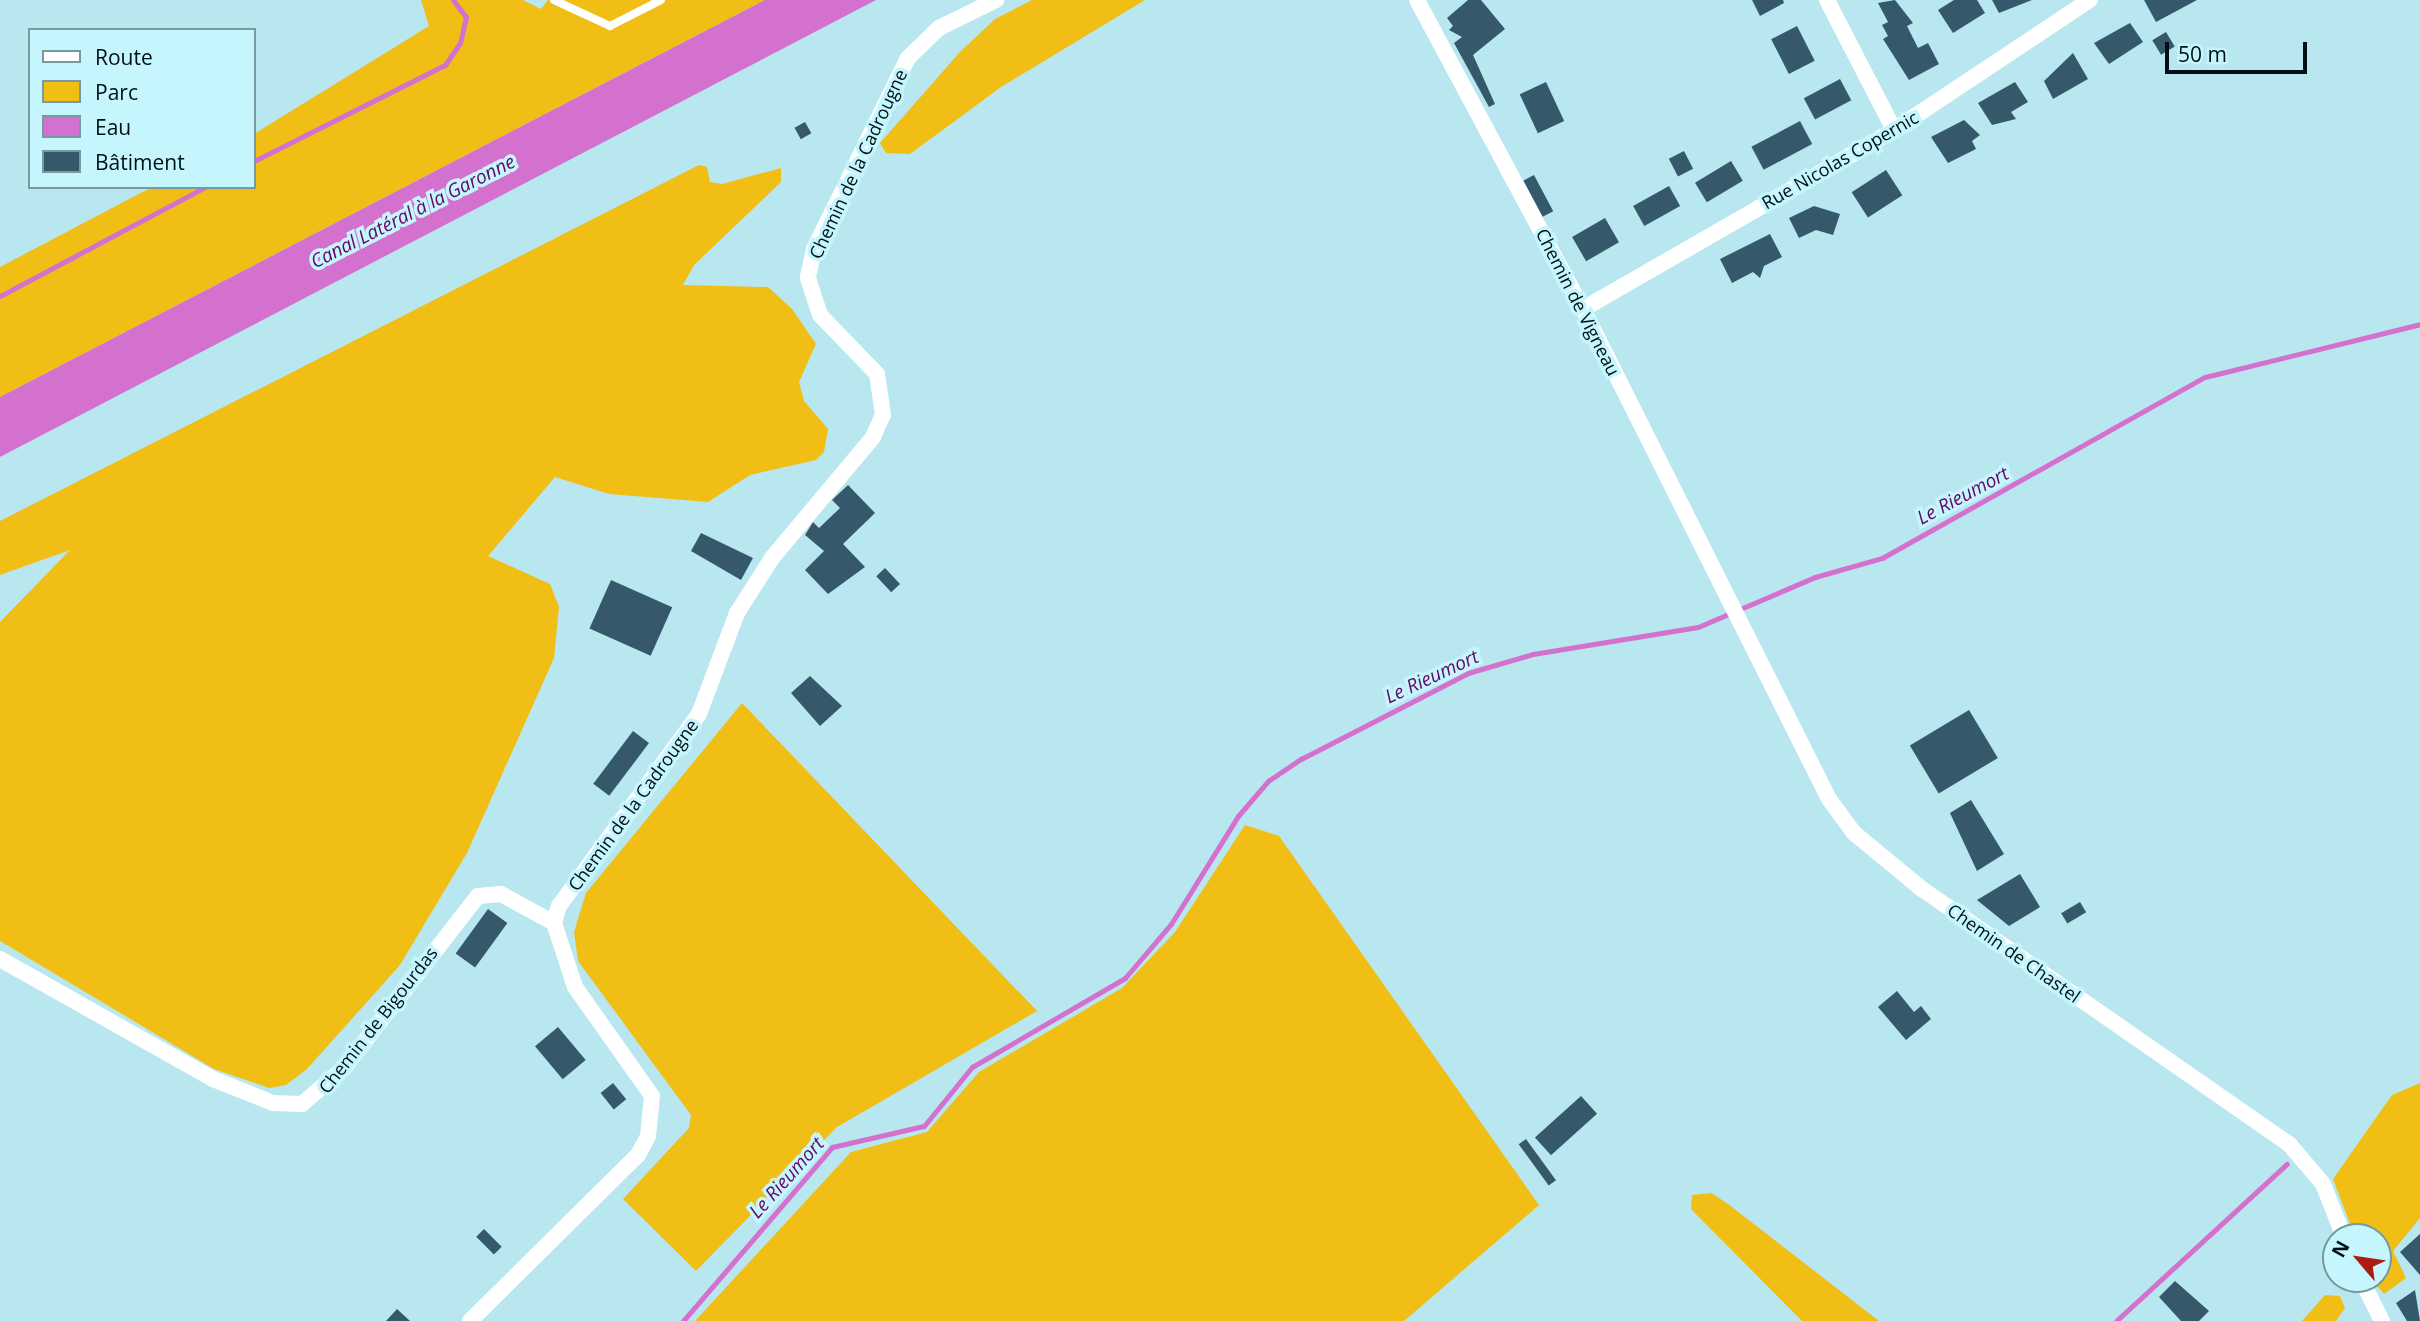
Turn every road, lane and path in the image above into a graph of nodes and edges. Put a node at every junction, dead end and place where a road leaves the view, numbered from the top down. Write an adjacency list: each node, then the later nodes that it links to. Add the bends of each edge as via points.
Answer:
1 (554, 0): 2 (lane, via 610,26)
2 (661, 0)
3 (996, 0): 10 (street, Chemin de la Cadrougne, via 940,29 908,58 814,249 811,298 880,384 883,415 873,437 772,558 737,613 699,714 559,906)
4 (1417, 0): 8 (street, Chemin de Vigneau)
5 (1827, 0): 7 (street)
6 (2090, 0): 7 (street, Rue Nicolas Copernic)
7 (1894, 130): 8 (street, Rue Nicolas Copernic)
8 (1583, 309): 9 (street, Chemin de Vigneau)
9 (1734, 614): 12 (street, Chemin de Chastel, via 1829,799 1854,833 1923,889 2290,1145 2323,1184)
10 (554, 923): 11 (street, Chemin de Bigourdas, via 501,894 478,895 344,1068 302,1104 273,1103 213,1079); 14 (street, via 563,964 644,1078 654,1114 638,1155)
11 (0, 959)
12 (2338, 1223)
13 (2368, 1293): 15 (street)
14 (470, 1321)
15 (2382, 1321)

